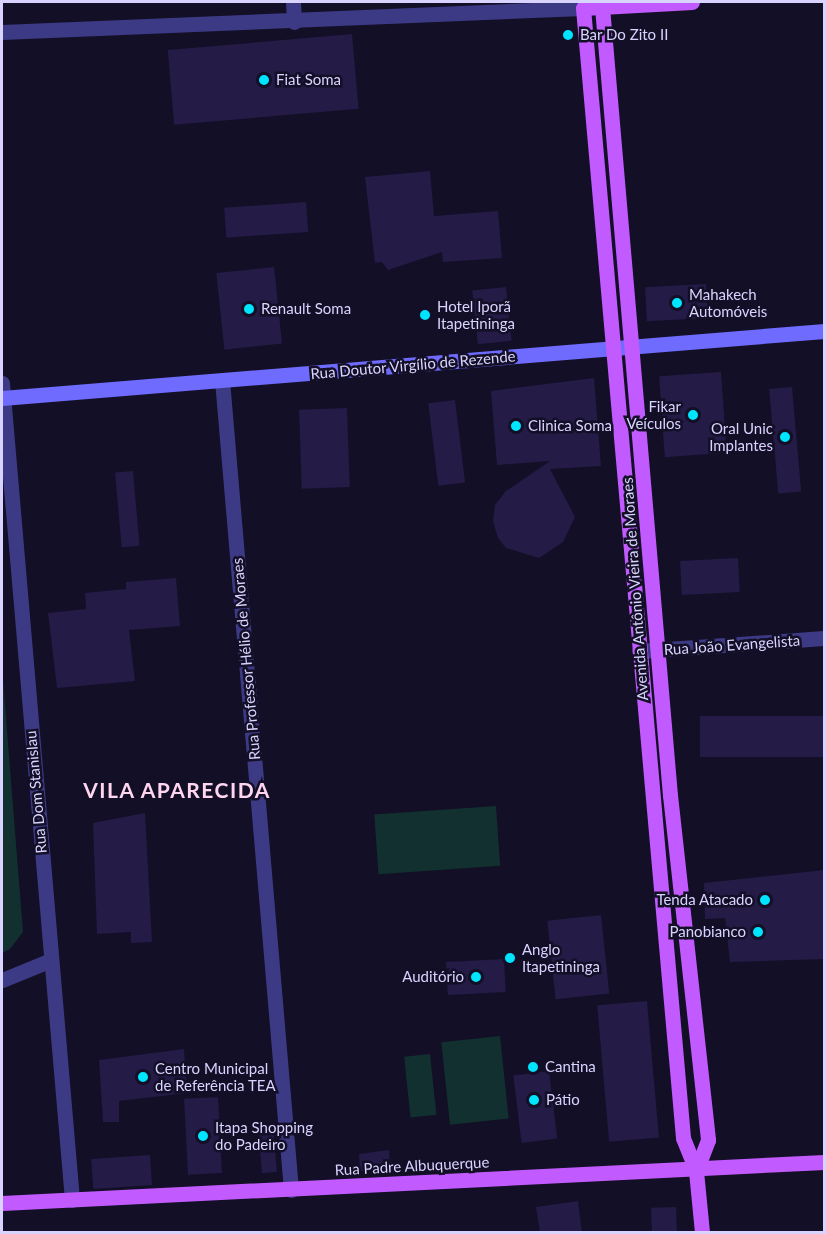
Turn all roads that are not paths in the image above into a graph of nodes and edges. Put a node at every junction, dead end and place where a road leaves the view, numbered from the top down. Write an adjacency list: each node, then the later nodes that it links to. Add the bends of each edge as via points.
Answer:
1 (293, 2): 5 (street)
2 (692, 2): 3 (main road)
3 (601, 4): 4 (main road); 7 (main road, Avenida Antônio Vieira de Moraes)
4 (582, 5): 5 (street); 8 (main road, Avenida Antônio Vieira de Moraes)
5 (294, 22): 6 (street)
6 (2, 32)
7 (621, 220): 8 (main road); 10 (main road, Avenida Antônio Vieira de Moraes)
8 (600, 221): 11 (main road, Avenida Antônio Vieira de Moraes)
9 (825, 331): 10 (main road, Rua Doutor Virgílio de Rezende)
10 (634, 347): 11 (main road, Rua Doutor Virgílio de Rezende); 15 (main road, Avenida Antônio Vieira de Moraes)
11 (610, 350): 12 (main road, Rua Doutor Virgílio de Rezende); 16 (main road, Avenida Antônio Vieira de Moraes)
12 (222, 380): 13 (main road, Rua Doutor Virgílio de Rezende); 25 (street, Rua Professor Hélio de Moraes)
13 (2, 393): 21 (street, Rua Dom Stanislau)
14 (825, 638): 15 (street, Rua João Evangelista)
15 (657, 650): 16 (street, Rua João Evangelista); 17 (main road, Avenida Antônio Vieira de Moraes)
16 (639, 651): 18 (main road, Avenida Antônio Vieira de Moraes)
17 (659, 679): 18 (street); 19 (main road, Avenida Antônio Vieira de Moraes)
18 (642, 681): 20 (main road, Avenida Antônio Vieira de Moraes)
19 (683, 905): 20 (main road); 24 (main road, Avenida Antônio Vieira de Moraes, via 708,1140)
20 (662, 906): 24 (main road, Avenida Antônio Vieira de Moraes, via 683,1138)
21 (51, 960): 22 (street); 26 (street, Rua Dom Stanislau)
22 (2, 980)
23 (825, 1162): 24 (main road, Rua Padre Albuquerque)
24 (696, 1171): 25 (main road, Rua Padre Albuquerque); 28 (main road, Avenida Antônio Vieira de Moraes)
25 (291, 1190): 26 (main road, Rua Padre Albuquerque)
26 (72, 1200): 27 (main road, Rua Padre Albuquerque)
27 (2, 1203)
28 (702, 1233)

